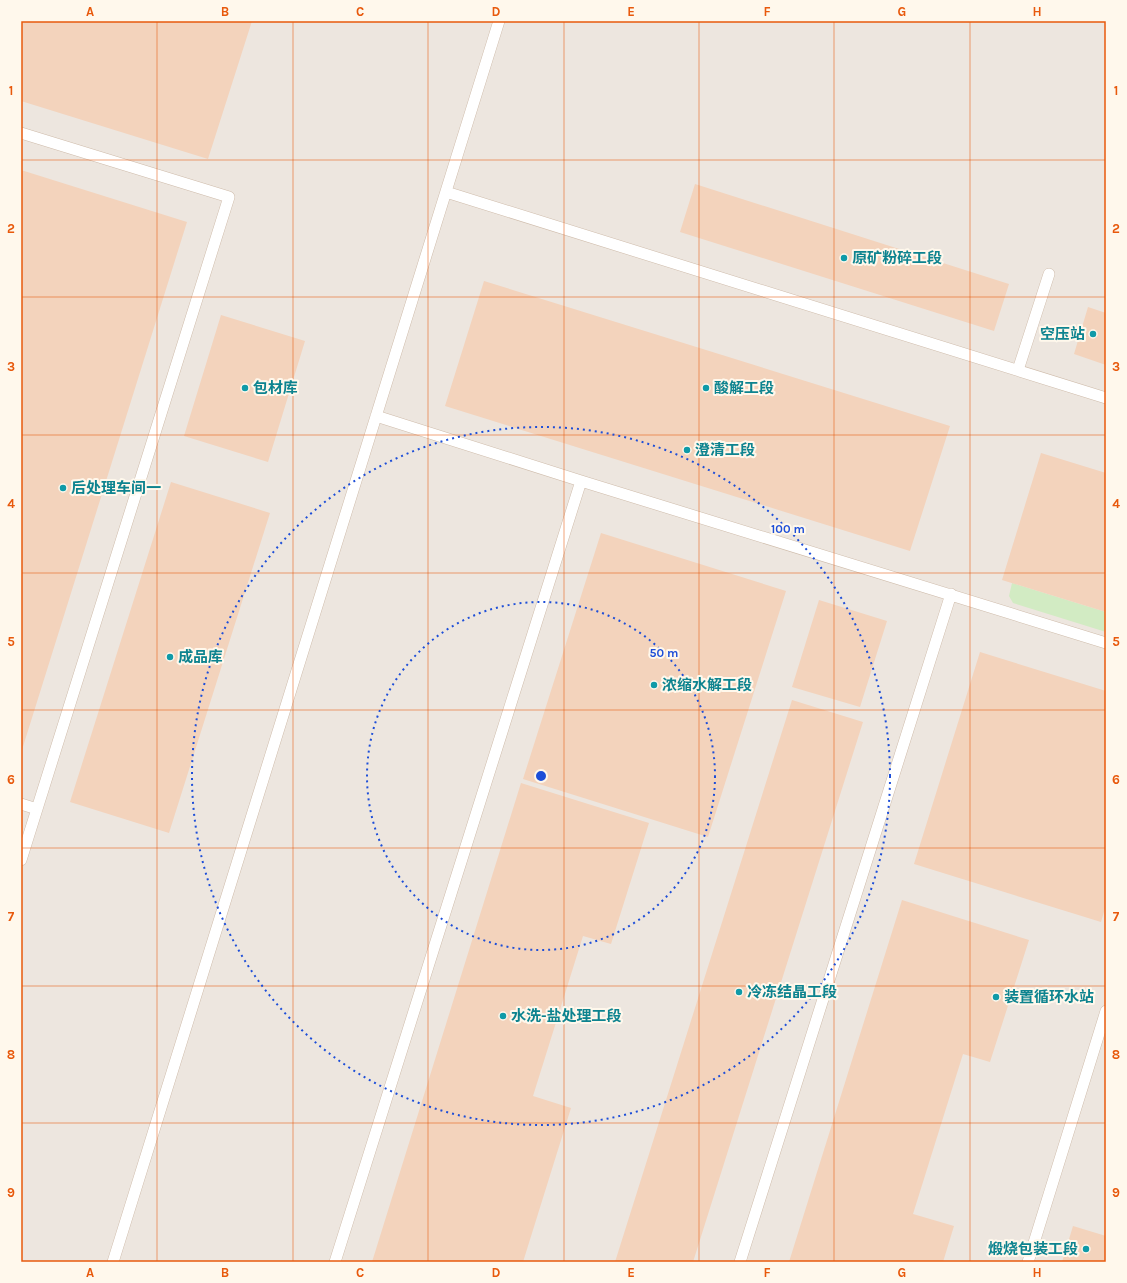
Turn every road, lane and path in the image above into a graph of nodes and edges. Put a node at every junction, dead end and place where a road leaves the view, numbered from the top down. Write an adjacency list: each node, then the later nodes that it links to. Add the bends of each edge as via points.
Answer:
1 (499, 21): 3 (lane)
2 (21, 132): 12 (lane, via 229,197)
3 (446, 192): 5 (lane); 7 (lane)
4 (1049, 274): 5 (lane)
5 (1018, 370): 6 (lane)
6 (1106, 398)
7 (376, 416): 8 (lane); 15 (lane)
8 (581, 481): 9 (lane); 16 (lane)
9 (950, 594): 10 (lane); 17 (lane)
10 (1106, 643)
11 (21, 804): 12 (lane)
12 (37, 809): 13 (lane)
13 (21, 860)
14 (1106, 1011): 18 (lane)
15 (113, 1262)
16 (334, 1262)
17 (740, 1262)
18 (1028, 1262)

